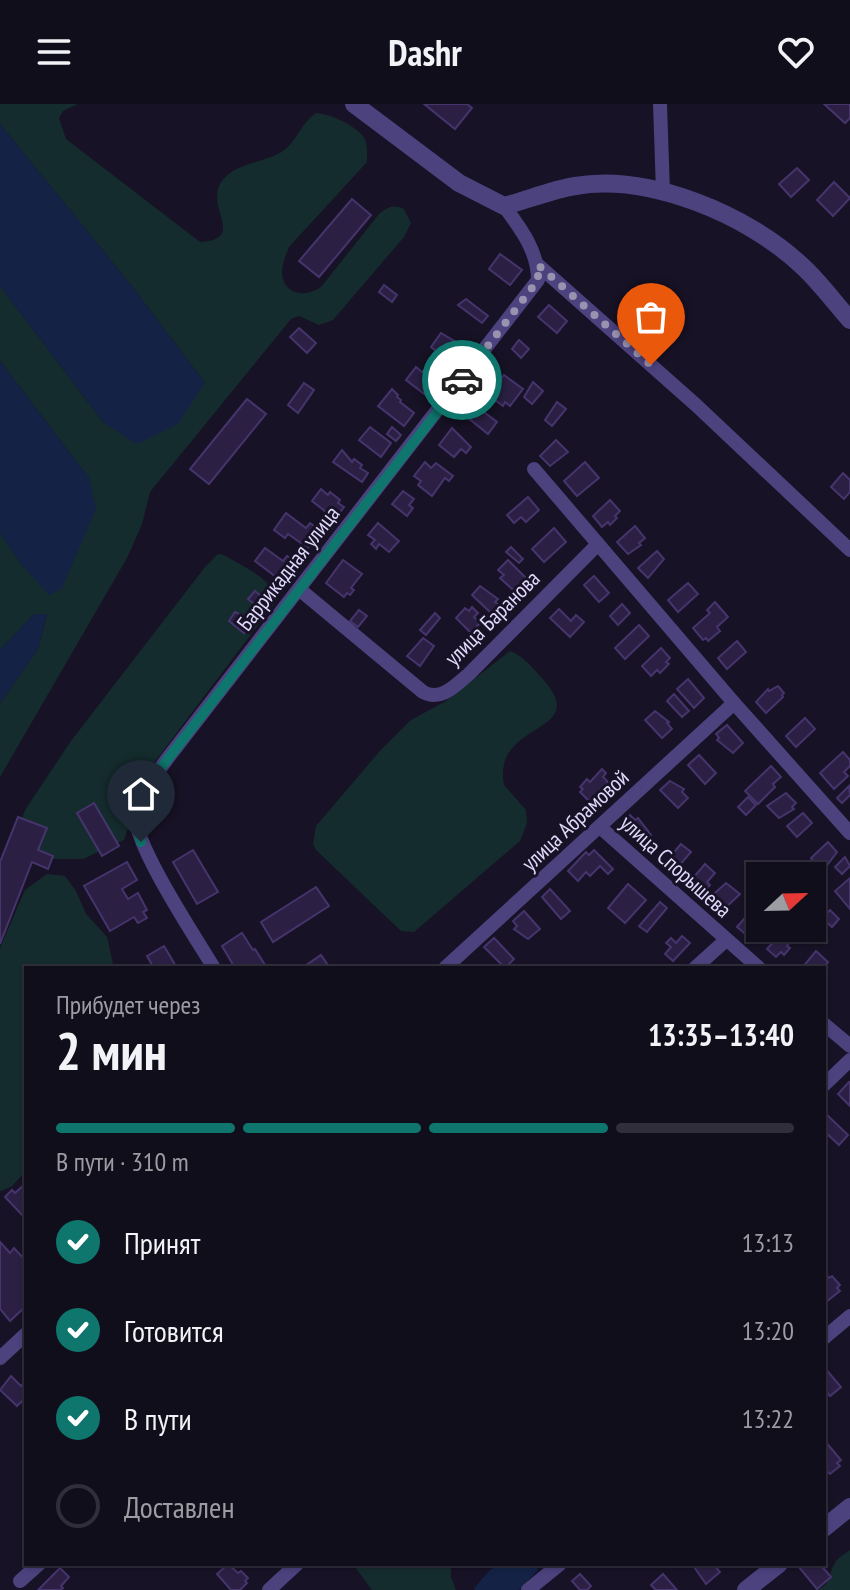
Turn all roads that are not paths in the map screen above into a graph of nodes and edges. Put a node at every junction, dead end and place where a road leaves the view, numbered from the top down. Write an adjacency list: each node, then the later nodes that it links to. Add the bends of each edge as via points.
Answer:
1 (354, 104): 4 (street, via 459,183)
2 (660, 104): 3 (street)
3 (663, 192): 4 (street, via 575,186); 6 (street, via 738,220 768,239 802,265)
4 (504, 206): 5 (street)
5 (538, 265): 9 (street); 10 (street, Баррикадная улица, via 538,280 516,310)
6 (850, 320)
7 (534, 469): 8 (street)
8 (598, 544): 10 (street, улица Баранова, via 469,674 437,696 423,692); 11 (street)
9 (850, 550)
10 (299, 589): 15 (street, Баррикадная улица, via 167,759 135,814 141,842)
11 (734, 703): 12 (street, улица Абрамовой); 13 (street)
12 (600, 827): 14 (street, улица Спорышева); 16 (street, улица Абрамовой)
13 (850, 833)
14 (726, 940): 17 (street); 18 (street, улица Спорышева)
15 (213, 966)
16 (447, 966)
17 (697, 966)
18 (757, 966)
19 (826, 1026): 20 (street)
20 (850, 1046)
21 (850, 1060): 22 (street)
22 (826, 1083)
23 (850, 1316): 25 (street)
24 (24, 1336): 26 (street)
25 (826, 1336)
26 (0, 1358)
27 (850, 1507): 28 (street)
28 (826, 1526)
29 (37, 1566): 33 (street)
30 (295, 1566): 34 (street)
31 (558, 1566): 35 (street)
32 (776, 1566): 36 (street)
33 (20, 1581)
34 (269, 1590)
35 (528, 1590)
36 (746, 1590)

